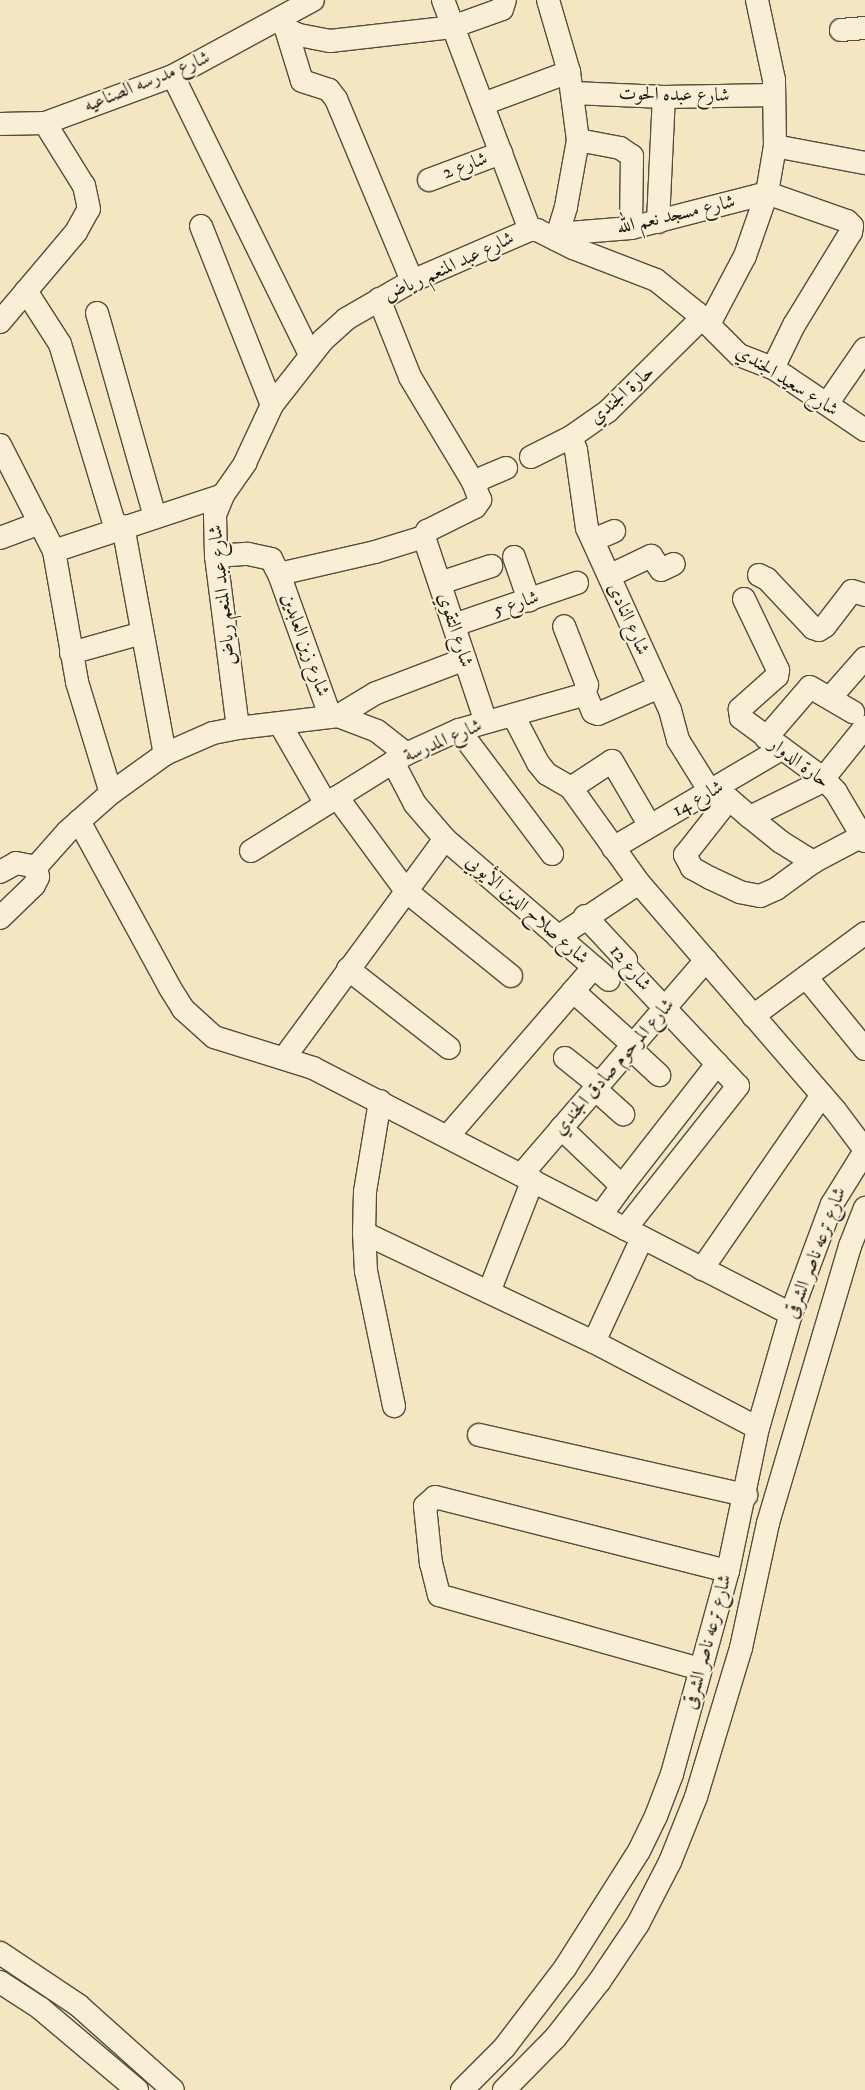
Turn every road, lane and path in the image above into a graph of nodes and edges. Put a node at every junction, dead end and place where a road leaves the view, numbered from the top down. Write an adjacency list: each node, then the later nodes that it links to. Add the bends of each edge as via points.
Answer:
1 (313, 0): 6 (street, شارع مدرسه الصناعيه)
2 (443, 0): 7 (street)
3 (505, 0): 7 (street, via 502,9)
4 (548, 0): 11 (street)
5 (757, 0): 12 (street, حارة الجندي)
6 (283, 24): 7 (street, via 313,40 330,41); 10 (street, شارع مدرسه الصناعيه); 28 (street, via 302,81 329,90 336,99)
7 (452, 27): 14 (street)
8 (865, 28): 9 (street)
9 (841, 30)
10 (173, 76): 15 (street, شارع مدرسه الصناعيه); 35 (street)
11 (571, 82): 13 (street, شارع عبده الحوت); 14 (street); 17 (street)
12 (774, 95): 13 (street, شارع عبده الحوت); 18 (street, حارة الجندي)
13 (664, 97): 23 (street)
14 (483, 104): 19 (street)
15 (45, 123): 16 (street, شارع مدرسه الصناعيه); 29 (street, via 84,186 89,209 76,232)
16 (0, 124)
17 (578, 140): 25 (street, via 620,148 632,156); 27 (street, via 568,198)
18 (775, 146): 20 (street); 22 (street, حارة الجندي)
19 (502, 153): 21 (street, شارع 2); 26 (street)
20 (865, 163)
21 (429, 180)
22 (768, 193): 23 (street, شارع مسجد نعم الله); 32 (street, حارة الجندي, via 745,256); 36 (street, via 847,221 852,228 794,325)
23 (658, 222): 25 (street, شارع مسجد نعم الله)
24 (201, 226): 38 (street)
25 (631, 228): 27 (street, شارع مسجد نعم الله, via 569,233)
26 (530, 230): 27 (street, شارع سعيد الجندي); 28 (street, شارع عبد المنعم رياض)
27 (556, 239): 32 (street, شارع سعيد الجندي, via 656,280)
28 (412, 281): 30 (street, شارع عبد المنعم رياض)
29 (26, 291): 33 (street); 48 (street, via 60,344)
30 (379, 298): 35 (street, شارع عبد المنعم رياض, via 346,319); 44 (street, via 410,377)
31 (97, 313): 46 (street)
32 (705, 321): 36 (street, شارع سعيد الجندي, via 739,355); 40 (street, حارة الجندي, via 615,404)
33 (0, 322)
34 (865, 349): 37 (street)
35 (310, 355): 38 (street, شارع عبد المنعم رياض)
36 (773, 368): 37 (street, شارع سعيد الجندي)
37 (827, 404): 39 (street, شارع سعيد الجندي)
38 (272, 405): 45 (street, شارع عبد المنعم رياض, via 245,463)
39 (865, 430)
40 (571, 437): 42 (street, حارة الجندي); 52 (street, شارع النادى, via 579,470 584,518)
41 (0, 445): 47 (street)
42 (531, 457)
43 (506, 468): 44 (street)
44 (473, 482): 50 (street, via 480,500 478,505 427,531)
45 (223, 494): 46 (street); 54 (street, شارع عبد المنعم رياض, via 215,515)
46 (155, 516): 48 (street)
47 (40, 522): 51 (street); 53 (street)
48 (120, 528): 53 (street); 68 (street)
49 (614, 531): 52 (street)
50 (424, 537): 58 (street, via 351,559); 61 (street, شارع التقوي)
51 (0, 538)
52 (592, 540): 60 (street, شارع النادى)
53 (54, 551): 69 (street)
54 (216, 556): 58 (street, via 248,554 271,559); 80 (street, شارع عبد المنعم رياض)
55 (514, 558): 65 (street)
56 (674, 564): 60 (street, via 661,570 651,556)
57 (491, 566): 61 (street)
58 (279, 574): 76 (street, شارع زين العابدين)
59 (759, 575): 63 (street, via 767,579 812,628 818,630 825,626 852,591)
60 (609, 576): 72 (street, شارع النادى)
61 (440, 582): 66 (street, شارع التقوي)
62 (577, 583): 65 (street, شارع 5)
63 (865, 594)
64 (744, 598): 82 (street, حارة الدوار, via 778,670 777,676 740,709 741,718)
65 (529, 600): 66 (street, شارع 5)
66 (454, 625): 71 (street, شارع التقوي)
67 (564, 626): 73 (street, via 587,685)
68 (142, 633): 69 (street); 83 (street)
69 (71, 653): 87 (street)
70 (865, 658): 74 (street)
71 (465, 659): 76 (street, via 376,694); 78 (street, شارع التقوي)
72 (659, 687): 73 (street, via 598,714 593,712); 88 (street, شارع النادى, via 670,710 678,740)
73 (585, 692): 75 (street, شارع المدرسة)
74 (830, 698): 77 (street); 82 (street, شارع 14, via 809,688)
75 (513, 715): 78 (street, شارع المدرسة); 86 (street, via 538,763 556,780)
76 (334, 716): 79 (street); 84 (street, via 376,731)
77 (859, 719): 85 (street)
78 (486, 722): 81 (street, شارع المدرسة)
79 (280, 724): 80 (street); 89 (street)
80 (238, 728): 83 (street, via 204,736)
81 (459, 730): 84 (street, شارع المدرسة); 97 (street)
82 (774, 744): 85 (street, حارة الدوار); 88 (street, شارع 14)
83 (165, 754): 87 (street)
84 (400, 758): 89 (street, شارع المدرسة); 94 (street, شارع صلاح الدين الأيوبي, via 415,804)
85 (824, 780): 90 (street); 93 (street, حارة الدوار, via 836,792)
86 (571, 788): 92 (street, via 612,761); 95 (street)
87 (112, 793): 91 (street)
88 (711, 793): 92 (street, شارع 14)
89 (332, 801): 96 (street, شارع المدرسة); 102 (street)
90 (750, 817): 98 (street); 98 (street, via 729,799 688,851 685,860 692,868 726,886 760,896 776,889)
91 (79, 821): 99 (street); 117 (street, via 154,962 183,1009 214,1037)
92 (650, 826): 95 (street, شارع 14)
93 (863, 838): 98 (street)
94 (445, 840): 102 (street); 105 (street, شارع صلاح الدين الأيوبي)
95 (613, 848): 101 (street)
96 (251, 851)
97 (552, 854)
98 (813, 862)
99 (36, 867): 100 (street, via 16,863); 104 (street, via 38,876 34,885)
100 (0, 872)
101 (639, 883): 103 (street); 107 (street)
102 (406, 891): 108 (street); 109 (street)
103 (585, 916): 105 (street); 112 (street, شارع 12)
104 (0, 918)
105 (558, 936): 111 (street, شارع صلاح الدين الأيوبي, via 601,973)
106 (863, 939): 110 (street)
107 (706, 960): 112 (street, شارع المرحوم صادق الجندي); 113 (street)
108 (348, 970): 115 (street); 117 (street)
109 (511, 976)
110 (806, 977): 113 (street); 116 (street)
111 (573, 991): 114 (street); 126 (street)
112 (665, 1008): 114 (street, شارع المرحوم صادق الجندي); 119 (street, شارع 12)
113 (753, 1016): 122 (street)
114 (632, 1047): 120 (street); 121 (street, شارع المرحوم صادق الجندي)
115 (449, 1048)
116 (865, 1049)
117 (284, 1058): 123 (street, via 313,1068)
118 (566, 1058): 121 (street)
119 (717, 1064): 129 (street); 133 (street, شارع 12, via 738,1086)
120 (660, 1075)
121 (597, 1087): 124 (street); 125 (street, شارع المرحوم صادق الجندي)
122 (822, 1095): 127 (street); 134 (street)
123 (380, 1101): 126 (street); 132 (street, via 365,1192)
124 (623, 1114)
125 (561, 1128): 128 (street, شارع المرحوم صادق الجندي); 129 (street)
126 (448, 1136): 128 (street)
127 (865, 1150): 136 (street, شارع ترعه ناصر الشرقى, via 832,1204)
128 (527, 1177): 131 (street); 135 (street, شارع المرحوم صادق الجندي)
129 (622, 1186): 131 (street)
130 (865, 1208): 149 (street, شارع ترعه ناصر الشرقى, via 850,1246 768,1523 741,1648 696,1797 673,1854 638,1924 599,1982 556,2037)
131 (600, 1216): 133 (street)
132 (364, 1233): 135 (street); 138 (street, via 366,1270)
133 (633, 1234): 134 (street); 137 (street)
134 (702, 1269): 136 (street)
135 (488, 1292): 137 (street)
136 (791, 1314): 139 (street, شارع ترعه ناصر الشرقى)
137 (594, 1342): 139 (street)
138 (394, 1406)
139 (758, 1428): 141 (street, شارع ترعه ناصر الشرقى)
140 (479, 1435): 141 (street)
141 (746, 1495): 142 (street, شارع ترعه ناصر الشرقى)
142 (728, 1571): 143 (street, شارع ترعه ناصر الشرقى); 143 (street, via 435,1497 425,1506 431,1564 439,1595)
143 (700, 1669): 148 (street, شارع ترعه ناصر الشرقى, via 672,1774 639,1851 533,2013)
144 (0, 1953): 147 (street, via 78,2005)
145 (0, 1982): 146 (street, via 40,2008)
146 (137, 2090)
147 (173, 2090)
148 (462, 2090)
149 (504, 2090)

